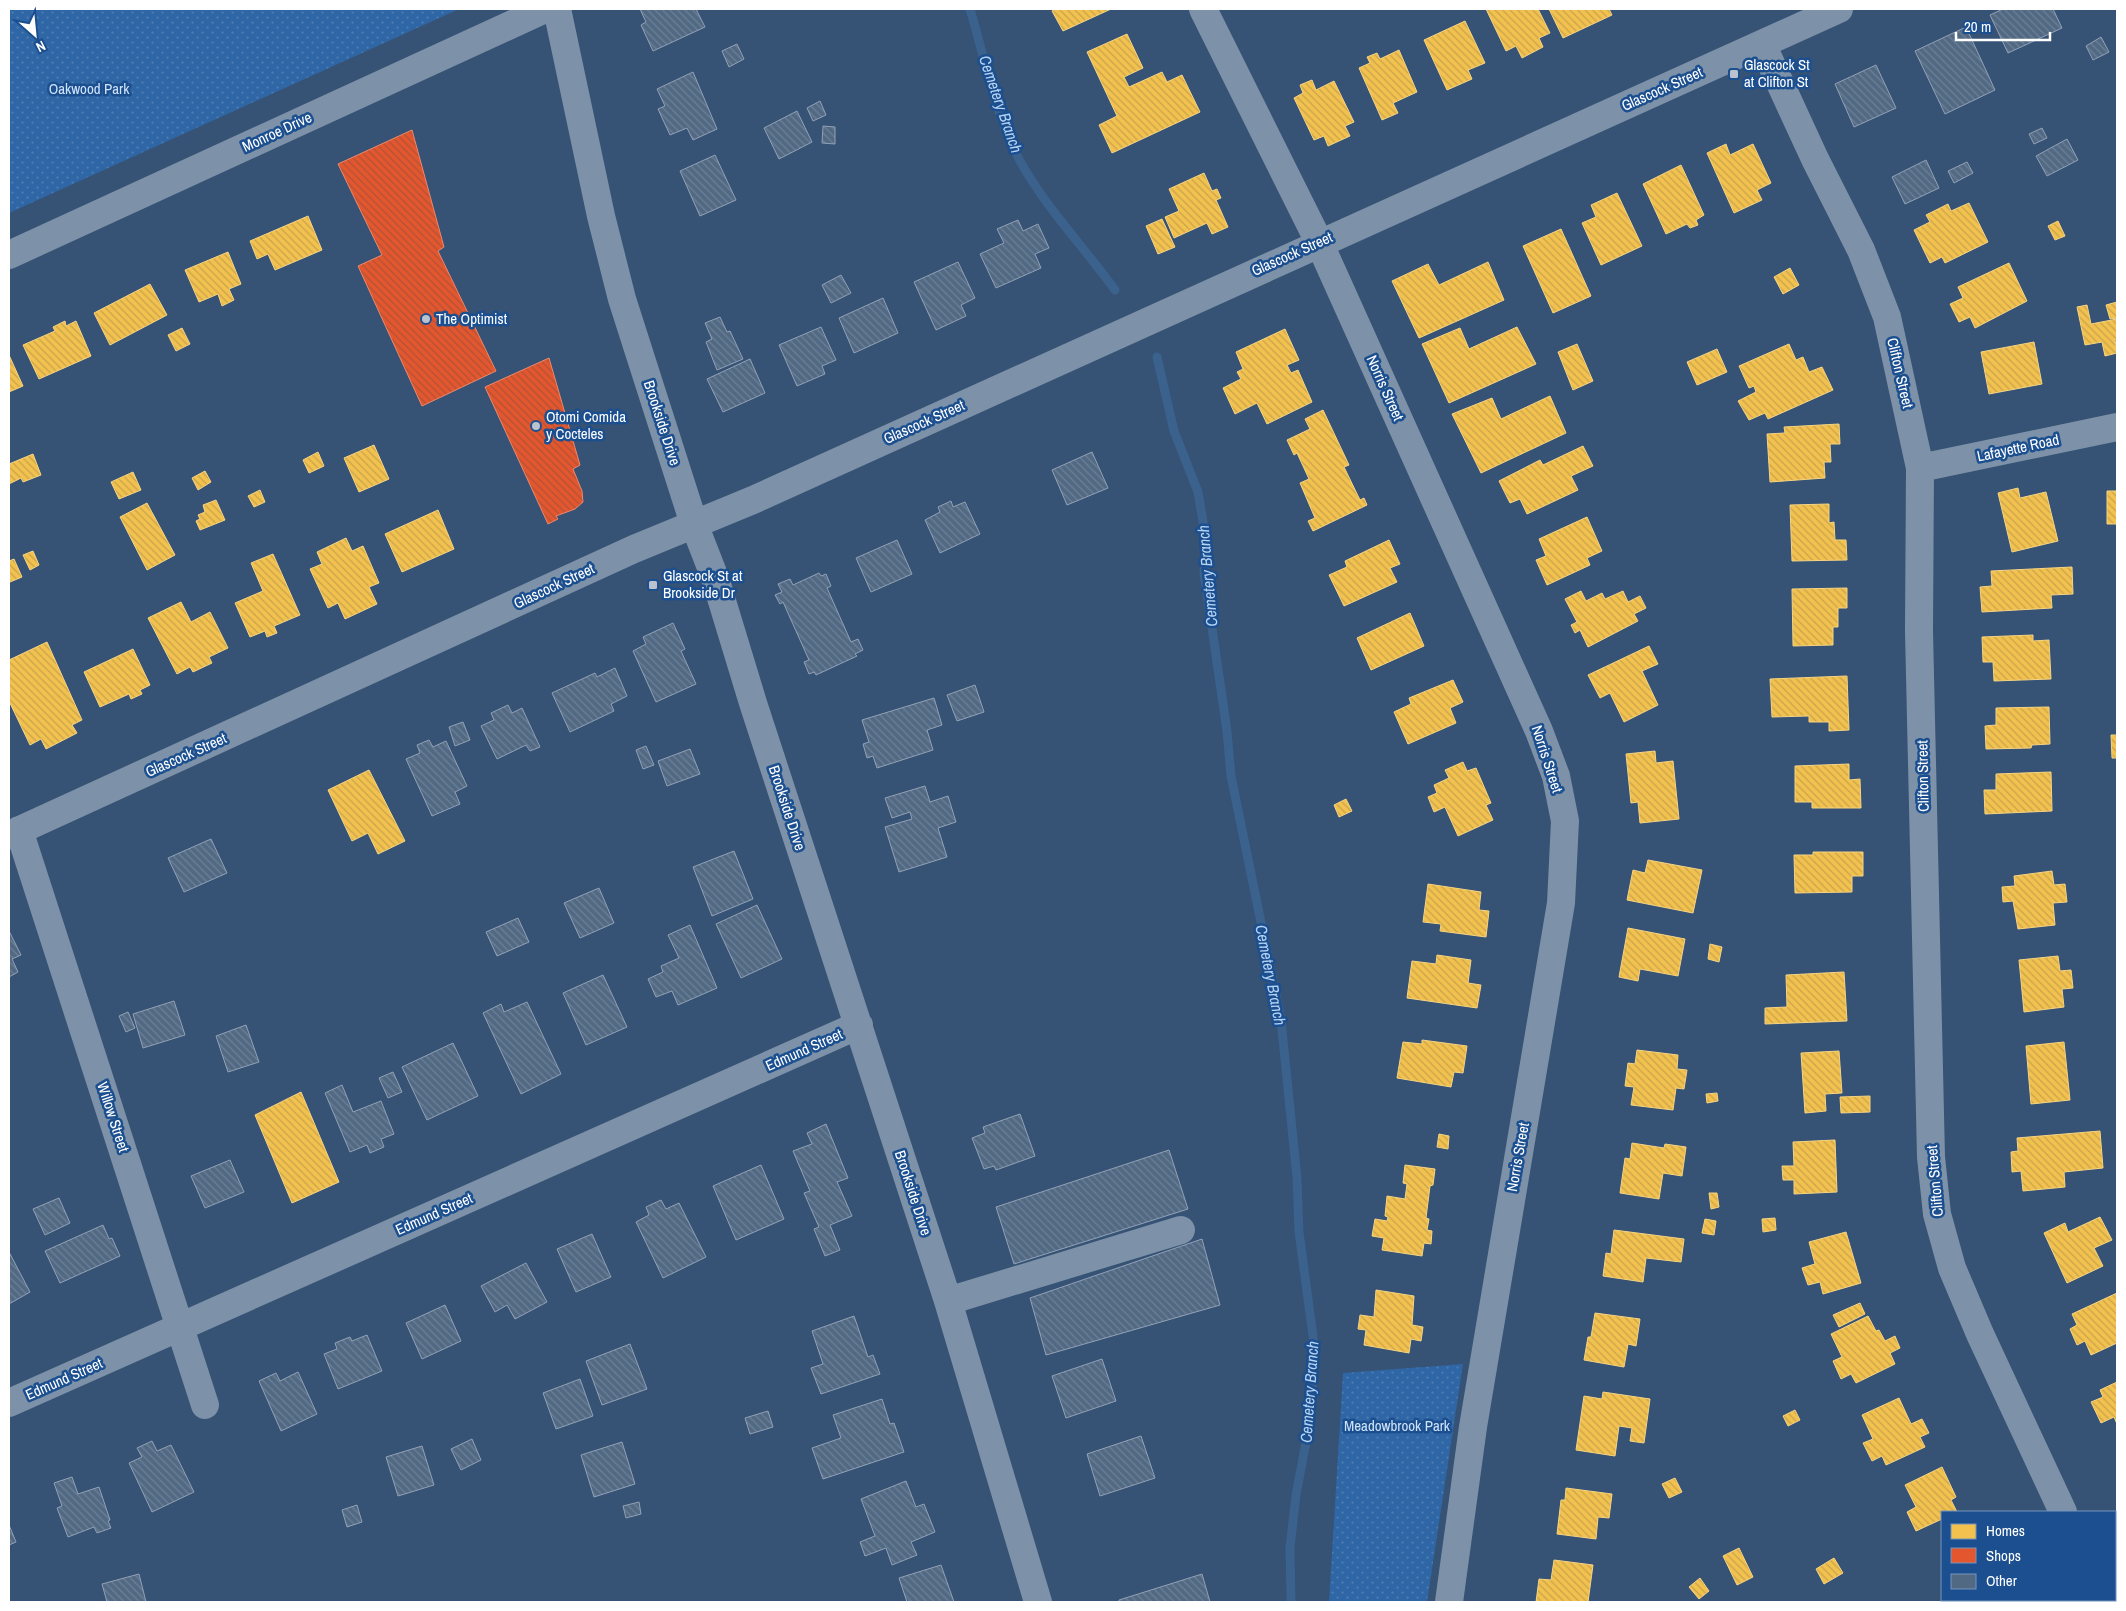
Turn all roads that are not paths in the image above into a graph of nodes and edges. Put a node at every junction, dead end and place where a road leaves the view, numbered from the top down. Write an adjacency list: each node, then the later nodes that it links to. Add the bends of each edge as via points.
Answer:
1 (545, 9): 7 (street, Monroe Drive)
2 (557, 9): 10 (street, Brookside Drive, via 622,299)
3 (1203, 9): 6 (street, Norris Street)
4 (1839, 9): 5 (street, Glascock Street)
5 (1762, 44): 6 (street, Glascock Street); 9 (street, Clifton Street, via 1861,250 1884,309)
6 (1319, 242): 10 (street, Glascock Street); 20 (street, Norris Street, via 1540,731 1556,776 1565,821 1561,903 1473,1427)
7 (9, 255)
8 (2117, 427): 9 (street, Lafayette Road)
9 (1920, 468): 18 (street, Clifton Street, via 1919,631 1932,1158 1937,1214 1952,1268 1976,1326)
10 (694, 524): 11 (street, Glascock Street); 12 (street, Brookside Drive, via 715,578)
11 (14, 833): 15 (street, Willow Street)
12 (859, 1025): 14 (street, Brookside Drive); 15 (street, Edmund Street)
13 (1181, 1230): 14 (street)
14 (948, 1301): 19 (street, Brookside Drive)
15 (180, 1327): 16 (street, Edmund Street); 17 (street, Willow Street)
16 (9, 1403)
17 (205, 1405)
18 (2063, 1511)
19 (1038, 1602)
20 (1449, 1602)

